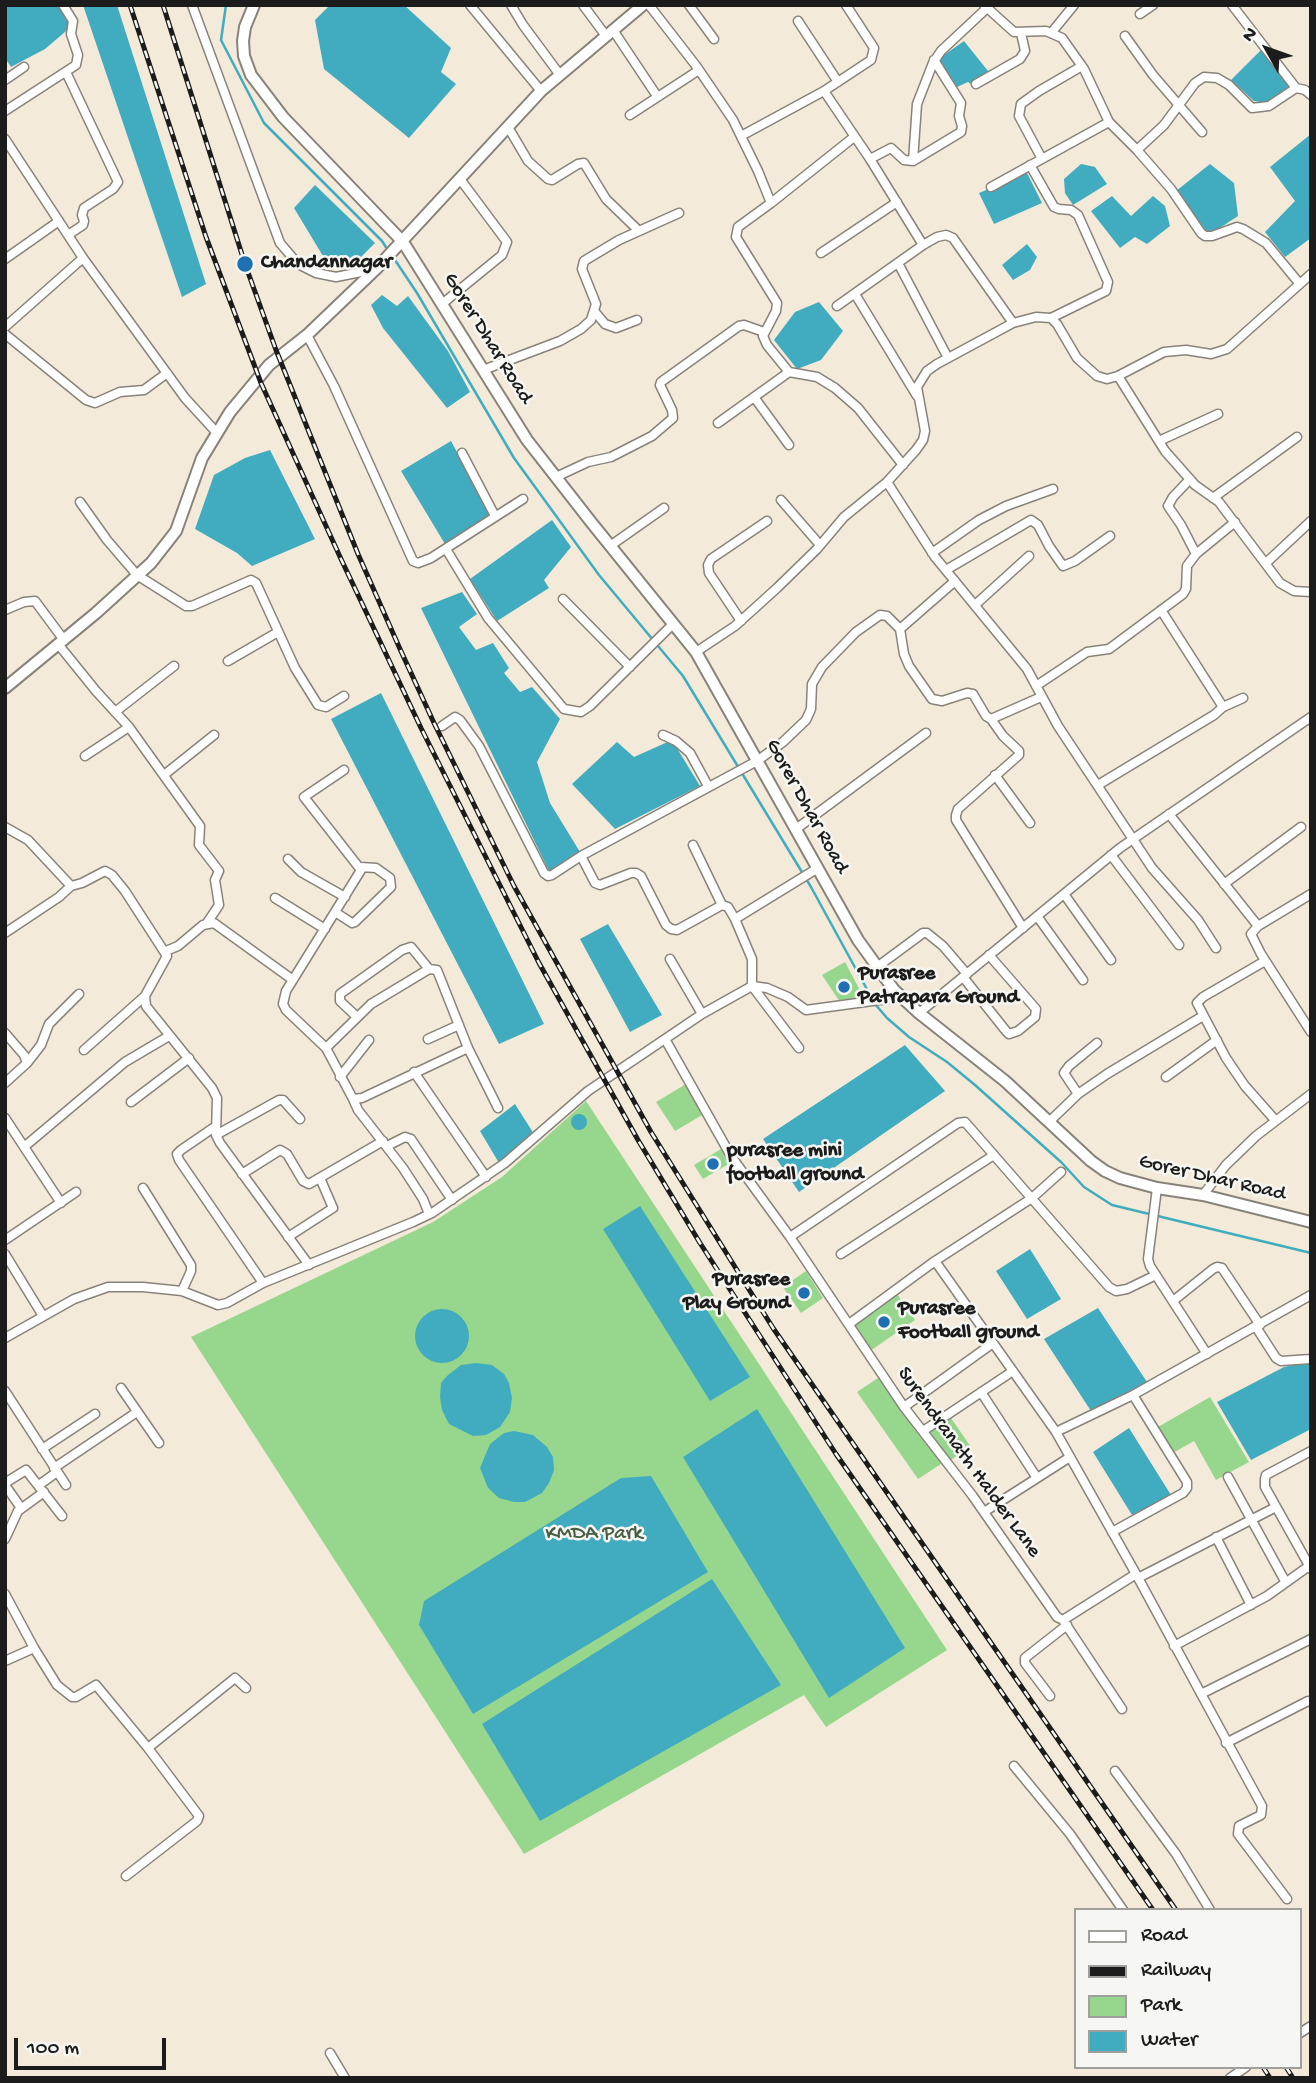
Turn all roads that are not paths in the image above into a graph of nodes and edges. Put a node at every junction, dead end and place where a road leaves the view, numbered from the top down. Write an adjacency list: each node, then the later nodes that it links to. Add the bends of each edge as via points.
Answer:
1 (63, 5): 26 (street, via 73,21 78,61)
2 (192, 5): 64 (street, via 280,243 298,264 316,273 336,277)
3 (254, 5): 58 (street, Gorer Dhar Road, via 243,41 251,75 283,117)
4 (470, 5): 32 (street)
5 (511, 5): 27 (street)
6 (583, 5): 18 (street)
7 (643, 5): 18 (street)
8 (649, 5): 25 (street)
9 (689, 5): 21 (street)
10 (846, 5): 29 (street, via 870,39 874,53 866,64)
11 (1074, 5): 17 (street)
12 (1153, 5): 15 (street)
13 (1232, 5): 31 (street)
14 (985, 7): 19 (street); 22 (street)
15 (1140, 14)
16 (798, 21): 29 (street)
17 (1052, 32): 19 (street); 23 (street, via 1062,38)
18 (609, 33): 27 (street); 35 (street)
19 (1021, 33): 30 (street, via 1025,51 1020,59)
20 (1125, 36): 36 (street)
21 (714, 39)
22 (934, 60): 48 (street, via 917,104); 48 (street, via 961,103 962,129)
23 (1082, 66): 39 (street); 47 (street, via 1021,104 1019,116)
24 (24, 67): 28 (street)
25 (699, 70): 35 (street); 42 (street)
26 (66, 72): 37 (street); 57 (street, via 118,182 84,208 83,225)
27 (560, 75): 32 (street)
28 (5, 80)
29 (838, 82): 33 (street)
30 (976, 84)
31 (1296, 88): 34 (street); 36 (street, via 1269,106 1252,108 1228,85 1204,77)
32 (541, 91): 40 (street)
33 (824, 91): 42 (street); 43 (street)
34 (1311, 95)
35 (657, 96): 38 (street)
36 (1178, 106): 41 (street); 45 (street)
37 (5, 111)
38 (630, 115)
39 (1109, 122): 45 (street); 47 (street)
40 (508, 127): 50 (street); 56 (street, via 528,161 548,179 584,163 606,199)
41 (1202, 132)
42 (741, 136): 52 (street)
43 (854, 137): 46 (street); 52 (street)
44 (5, 139): 55 (street)
45 (1137, 150): 66 (street, via 1205,236 1243,229 1266,243)
46 (870, 159): 48 (street, via 891,148 904,160); 53 (street)
47 (1042, 159): 49 (street)
48 (913, 161)
49 (1030, 165): 51 (street); 71 (street, via 1054,206 1077,215 1108,282 1106,291)
50 (460, 179): 58 (street); 68 (street, via 508,242 502,255)
51 (991, 187)
52 (771, 202): 75 (street, via 736,232 777,303)
53 (897, 202): 59 (street); 60 (street)
54 (679, 213): 56 (street)
55 (59, 221): 57 (street); 62 (street)
56 (639, 231): 70 (street, via 582,265)
57 (68, 235): 61 (street)
58 (400, 245): 64 (street); 68 (street, Gorer Dhar Road)
59 (923, 245): 63 (street); 73 (street, via 937,237 953,238)
60 (821, 253)
61 (83, 258): 74 (street); 81 (street)
62 (5, 259)
63 (898, 263): 67 (street); 78 (street)
64 (376, 270): 77 (street)
65 (1311, 274): 66 (street)
66 (1299, 283): 82 (street, via 1227,349 1211,354 1164,352)
67 (855, 294): 69 (street); 84 (street)
68 (442, 304): 79 (street, Gorer Dhar Road)
69 (837, 306)
70 (595, 312): 72 (street, via 616,328); 79 (street, via 581,329 560,341)
71 (1051, 318): 73 (street); 82 (street, via 1089,370 1107,379)
72 (637, 320)
73 (1013, 323): 78 (street)
74 (5, 327)
75 (764, 332): 80 (street, via 767,345); 93 (street, via 739,326 661,382 673,418 652,436)
76 (5, 334): 81 (street, via 95,403 120,392 144,390)
77 (307, 335): 87 (street, via 269,365); 109 (street, via 413,561 425,561)
78 (948, 358): 84 (street, via 927,371 917,387)
79 (483, 370): 93 (street, Gorer Dhar Road)
80 (789, 372): 83 (street); 92 (street, via 817,377 835,388 858,408)
81 (167, 373): 87 (street)
82 (1118, 376): 89 (street)
83 (754, 397): 86 (street); 90 (street)
84 (918, 397): 92 (street, via 925,431)
85 (1218, 414): 89 (street)
86 (718, 423)
87 (217, 433): 115 (street, via 202,458 176,531)
88 (1297, 437): 97 (street)
89 (1159, 441): 94 (street)
90 (789, 445)
91 (462, 453): 102 (street)
92 (903, 465): 95 (street)
93 (556, 477): 108 (street, Gorer Dhar Road)
94 (1190, 479): 97 (street); 111 (street, via 1168,506)
95 (887, 482): 107 (street, via 844,517); 110 (street)
96 (1053, 489): 110 (street, via 988,515)
97 (1213, 498): 105 (street)
98 (523, 499): 102 (street)
99 (781, 500): 107 (street)
100 (80, 502): 115 (street)
101 (664, 508): 108 (street)
102 (495, 516): 109 (street)
103 (767, 521): 122 (street, via 708,565)
104 (1311, 521): 113 (street)
105 (1235, 522): 111 (street); 113 (street)
106 (1110, 536): 114 (street, via 1063,566 1031,520)
107 (820, 545): 122 (street)
108 (610, 546): 123 (street, Gorer Dhar Road)
109 (446, 549): 130 (street, via 483,611 564,709 581,712)
110 (932, 553): 114 (street)
111 (1196, 554): 121 (street, via 1185,573 1186,589)
112 (1029, 556): 119 (street)
113 (1266, 563): 117 (street, via 1286,588)
114 (946, 570): 116 (street)
115 (137, 575): 125 (street, via 186,606 251,580); 126 (street)
116 (955, 581): 119 (street); 124 (street)
117 (1311, 592)
118 (562, 599): 130 (street)
119 (975, 605): 131 (street, via 1016,653)
120 (5, 610): 126 (street, via 35,601)
121 (1161, 610): 131 (street, via 1109,649 1087,652); 136 (street)
122 (741, 621): 127 (street)
123 (673, 624): 127 (street, Gorer Dhar Road); 130 (street)
124 (900, 629): 139 (street, via 909,666 932,699 973,694); 146 (street, via 880,614 856,632 815,676 806,720)
125 (278, 632): 128 (street); 133 (street, via 318,705 326,707)
126 (61, 642): 132 (street); 137 (street)
127 (696, 652): 146 (street, Gorer Dhar Road)
128 (228, 661)
129 (174, 666): 137 (street)
130 (630, 667)
131 (1036, 686): 134 (street)
132 (5, 688)
133 (344, 696)
134 (1041, 697): 139 (street); 150 (street)
135 (1243, 698): 136 (street)
136 (1223, 707): 150 (street)
137 (115, 712): 141 (street)
138 (1311, 717): 152 (street)
139 (991, 719): 149 (street, via 1019,751)
140 (442, 726): 160 (street, via 455,717 479,746 544,873 552,875)
141 (129, 727): 145 (street); 148 (street)
142 (926, 733): 156 (street)
143 (214, 735): 148 (street)
144 (663, 735): 151 (street, via 690,753)
145 (85, 756)
146 (757, 761): 151 (street); 156 (street, Gorer Dhar Road)
147 (344, 771): 162 (street, via 304,797)
148 (164, 775): 174 (street, via 200,827 199,845 218,868 219,905)
149 (995, 775): 153 (street); 176 (street, via 958,808 956,820)
150 (1098, 785): 157 (street)
151 (708, 786): 160 (street)
152 (1169, 814): 157 (street); 164 (street)
153 (1030, 823)
154 (5, 827): 165 (street, via 28,840)
155 (1301, 827): 164 (street)
156 (796, 829): 163 (street, Gorer Dhar Road)
157 (1133, 839): 159 (street); 180 (street)
158 (693, 845): 170 (street)
159 (1111, 855): 166 (street); 179 (street)
160 (581, 856): 170 (street, via 600,885 636,873 641,876 671,929)
161 (288, 859): 168 (street, via 301,872)
162 (361, 867): 168 (street); 171 (street, via 376,868 390,878 391,887 355,922)
163 (813, 871): 173 (street); 186 (street, Gorer Dhar Road)
164 (1224, 884): 175 (street)
165 (71, 886): 178 (street); 181 (street, via 105,871 112,875)
166 (1064, 894): 172 (street); 184 (street)
167 (1311, 894): 175 (street)
168 (345, 897): 171 (street)
169 (275, 898): 177 (street)
170 (722, 905): 173 (street)
171 (335, 912): 177 (street)
172 (1037, 916): 176 (street); 190 (street)
173 (735, 919): 191 (street, via 752,959)
174 (207, 923): 181 (street); 189 (street, via 220,926)
175 (1258, 926): 185 (street, via 1251,934)
176 (1023, 928): 182 (street)
177 (325, 929): 189 (street)
178 (5, 933)
179 (1179, 945)
180 (1216, 948)
181 (166, 951): 193 (street)
182 (989, 955): 188 (street); 188 (street, via 1036,1009 1035,1017 1009,1034)
183 (670, 959): 196 (street)
184 (1111, 960)
185 (1265, 961): 197 (street, via 1198,1000); 200 (street)
186 (877, 967): 188 (street, via 927,933); 194 (street, Gorer Dhar Road)
187 (429, 970): 198 (street); 198 (street, via 411,947 402,950 340,994 340,1001); 199 (street, via 439,972)
188 (965, 976): 195 (street)
189 (293, 980): 208 (street, via 283,1004)
190 (1083, 981)
191 (752, 986): 194 (street, via 789,997 806,1010); 196 (street); 210 (street)
192 (79, 994): 213 (street, via 49,1024)
193 (145, 996): 202 (street, via 146,1006); 211 (street)
194 (902, 997): 195 (street, Gorer Dhar Road)
195 (919, 1013): 226 (street, Gorer Dhar Road)
196 (702, 1014): 204 (street)
197 (1203, 1016): 206 (street); 218 (street)
198 (357, 1017): 208 (street)
199 (459, 1025): 203 (street); 209 (street)
200 (1311, 1032)
201 (5, 1033): 213 (street)
202 (169, 1036): 212 (street); 229 (street, via 125,1062)
203 (428, 1039)
204 (665, 1039): 233 (street, via 587,1091); 245 (street, Surendranath Halder Lane, via 731,1156)
205 (369, 1040): 215 (street)
206 (1217, 1040): 216 (street); 225 (street, via 1245,1086)
207 (1097, 1043): 218 (street, via 1063,1073)
208 (326, 1048): 215 (street)
209 (468, 1048): 214 (street); 222 (street)
210 (799, 1048)
211 (84, 1050)
212 (189, 1058): 221 (street); 227 (street, via 216,1098)
213 (27, 1063): 217 (street)
214 (414, 1073): 220 (street); 233 (street)
215 (340, 1077): 220 (street)
216 (1166, 1077)
217 (5, 1083)
218 (1078, 1094): 226 (street)
219 (1311, 1094): 225 (street)
220 (352, 1100): 228 (street)
221 (131, 1102)
222 (498, 1108)
223 (5, 1118): 229 (street)
224 (300, 1119): 227 (street, via 279,1100)
225 (1275, 1120): 238 (street, via 1226,1165)
226 (1050, 1121): 236 (street, Gorer Dhar Road, via 1105,1171)
227 (216, 1130): 232 (street); 252 (street, via 177,1154)
228 (385, 1143): 234 (street); 240 (street, via 408,1137); 242 (street)
229 (24, 1147): 241 (street)
230 (994, 1155): 239 (street); 245 (street, via 971,1127 958,1123); 248 (street)
231 (1062, 1172): 239 (street)
232 (242, 1174): 234 (street, via 280,1150 306,1184); 244 (street)
233 (485, 1177): 240 (street)
234 (320, 1178): 244 (street, via 333,1208)
235 (143, 1188): 253 (street, via 191,1265)
236 (1157, 1188): 238 (street, Gorer Dhar Road); 251 (street, via 1148,1259)
237 (76, 1192): 241 (street)
238 (1203, 1195): 243 (street, Gorer Dhar Road)
239 (1032, 1198): 249 (street); 251 (street, via 1109,1287 1127,1289)
240 (452, 1200): 242 (street)
241 (61, 1203): 246 (street)
242 (429, 1214): 250 (street)
243 (1311, 1222)
244 (288, 1237): 250 (street)
245 (790, 1237): 257 (street, Surendranath Halder Lane)
246 (5, 1240)
247 (5, 1254): 256 (street)
248 (841, 1254)
249 (935, 1261): 257 (street); 260 (street)
250 (309, 1265): 252 (street)
251 (1156, 1275): 255 (street)
252 (263, 1283): 253 (street, via 218,1305)
253 (182, 1291): 256 (street, via 108,1287)
254 (1311, 1295): 258 (street)
255 (1173, 1301): 258 (street, via 1213,1269 1222,1268); 261 (street)
256 (43, 1317): 259 (street)
257 (849, 1324): 268 (street, Surendranath Halder Lane)
258 (1258, 1326): 261 (street); 262 (street, via 1276,1358)
259 (5, 1338)
260 (993, 1343): 263 (street); 268 (street)
261 (1207, 1354): 267 (street)
262 (1311, 1359)
263 (1013, 1371): 266 (street); 272 (street)
264 (121, 1388): 269 (street)
265 (5, 1391): 274 (street)
266 (981, 1392): 271 (street); 279 (street)
267 (1133, 1395): 272 (street); 288 (street, via 1187,1488)
268 (904, 1407): 271 (street, Surendranath Halder Lane)
269 (137, 1412): 273 (street); 277 (street)
270 (95, 1414): 274 (street)
271 (923, 1431): 285 (street, Surendranath Halder Lane)
272 (1056, 1432): 276 (street)
273 (159, 1443)
274 (42, 1449): 277 (street)
275 (1311, 1451): 283 (street, via 1266,1475 1265,1487)
276 (1070, 1457): 279 (street); 288 (street)
277 (56, 1470): 281 (street); 282 (street)
278 (1228, 1476): 287 (street)
279 (1037, 1478): 285 (street)
280 (5, 1484): 282 (street, via 25,1469); 284 (street)
281 (66, 1485)
282 (41, 1488): 284 (street); 286 (street)
283 (1276, 1507): 287 (street); 291 (street)
284 (21, 1508): 290 (street)
285 (984, 1512): 296 (street, Surendranath Halder Lane)
286 (62, 1516)
287 (1252, 1519): 289 (street); 293 (street)
288 (1112, 1532): 292 (street)
289 (1216, 1537): 292 (street); 295 (street)
290 (5, 1539)
291 (1310, 1568): 293 (street)
292 (1137, 1576): 296 (street); 298 (street)
293 (1285, 1581): 295 (street)
294 (5, 1594): 299 (street)
295 (1251, 1605): 298 (street)
296 (1065, 1622): 303 (street, via 1024,1658); 305 (street, Surendranath Halder Lane)
297 (1311, 1639): 302 (street)
298 (1174, 1646): 302 (street)
299 (34, 1648): 300 (street); 307 (street, via 56,1683 72,1697 98,1686)
300 (5, 1661)
301 (246, 1688): 307 (street, via 234,1678)
302 (1201, 1694): 306 (street)
303 (1050, 1696)
304 (1311, 1702): 306 (street)
305 (1122, 1709)
306 (1226, 1743): 311 (street, via 1262,1806 1261,1815 1239,1826 1238,1834)
307 (148, 1748): 310 (street, via 198,1818)
308 (1014, 1766): 312 (street, via 1070,1834)
309 (1115, 1770): 313 (street)
310 (126, 1876)
311 (1287, 1899)
312 (1122, 1908)
313 (1209, 1908)
314 (330, 2053): 316 (street)
315 (1241, 2071): 317 (street)
316 (345, 2078)
317 (1230, 2078)

